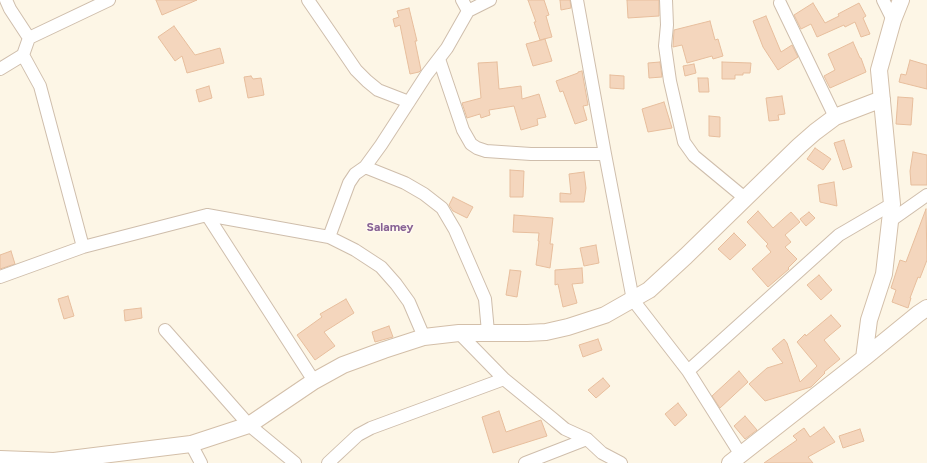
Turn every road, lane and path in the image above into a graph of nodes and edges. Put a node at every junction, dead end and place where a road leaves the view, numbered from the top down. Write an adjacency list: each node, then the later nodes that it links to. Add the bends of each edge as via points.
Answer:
1 (6, 0): 13 (street)
2 (109, 0): 13 (street)
3 (308, 0): 18 (street, via 356,70 378,90)
4 (462, 0): 11 (street)
5 (490, 0): 11 (street)
6 (577, 0): 20 (street)
7 (666, 0): 23 (street, via 665,46 684,142 694,156)
8 (883, 0): 12 (street)
9 (901, 0): 12 (main road)
10 (780, 3): 19 (street)
11 (468, 11): 15 (street)
12 (893, 20): 17 (main road, via 879,70)
13 (29, 38): 14 (street)
14 (23, 54): 16 (street); 28 (street, via 40,86)
15 (439, 59): 18 (street); 20 (street, via 463,130 471,144 477,148 531,154)
16 (0, 69)
17 (882, 99): 19 (main road); 24 (main road)
18 (409, 102): 21 (street)
19 (835, 117): 23 (main road, via 799,146)
20 (604, 154): 30 (street)
21 (365, 167): 27 (street, via 355,174 349,183); 33 (street, via 404,183 442,208 455,230 485,299)
22 (927, 195): 26 (street)
23 (746, 198): 30 (main road, via 649,290)
24 (892, 204): 26 (main road); 37 (street, via 839,235)
25 (207, 215): 27 (street); 28 (street); 39 (street)
26 (890, 222): 36 (main road, via 884,274 869,320)
27 (329, 237): 35 (street, via 356,250 381,268 409,302)
28 (83, 247): 29 (street)
29 (0, 277)
30 (633, 300): 33 (main road, via 605,315 568,327 527,333); 37 (street)
31 (924, 314): 36 (main road)
32 (165, 330): 40 (street)
33 (488, 332): 34 (main road)
34 (459, 333): 35 (main road); 38 (street)
35 (424, 337): 39 (main road, via 343,365)
36 (864, 358): 44 (main road)
37 (688, 371): 44 (street)
38 (504, 379): 41 (street, via 565,429); 47 (street, via 371,428 358,435)
39 (314, 381): 40 (main road)
40 (249, 425): 42 (main road); 46 (street)
41 (587, 439): 48 (street); 49 (street, via 602,453)
42 (191, 444): 43 (main road, via 54,461); 45 (street)
43 (0, 459)
44 (735, 459)
45 (201, 463)
46 (295, 463)
47 (328, 463)
48 (525, 463)
49 (621, 463)

